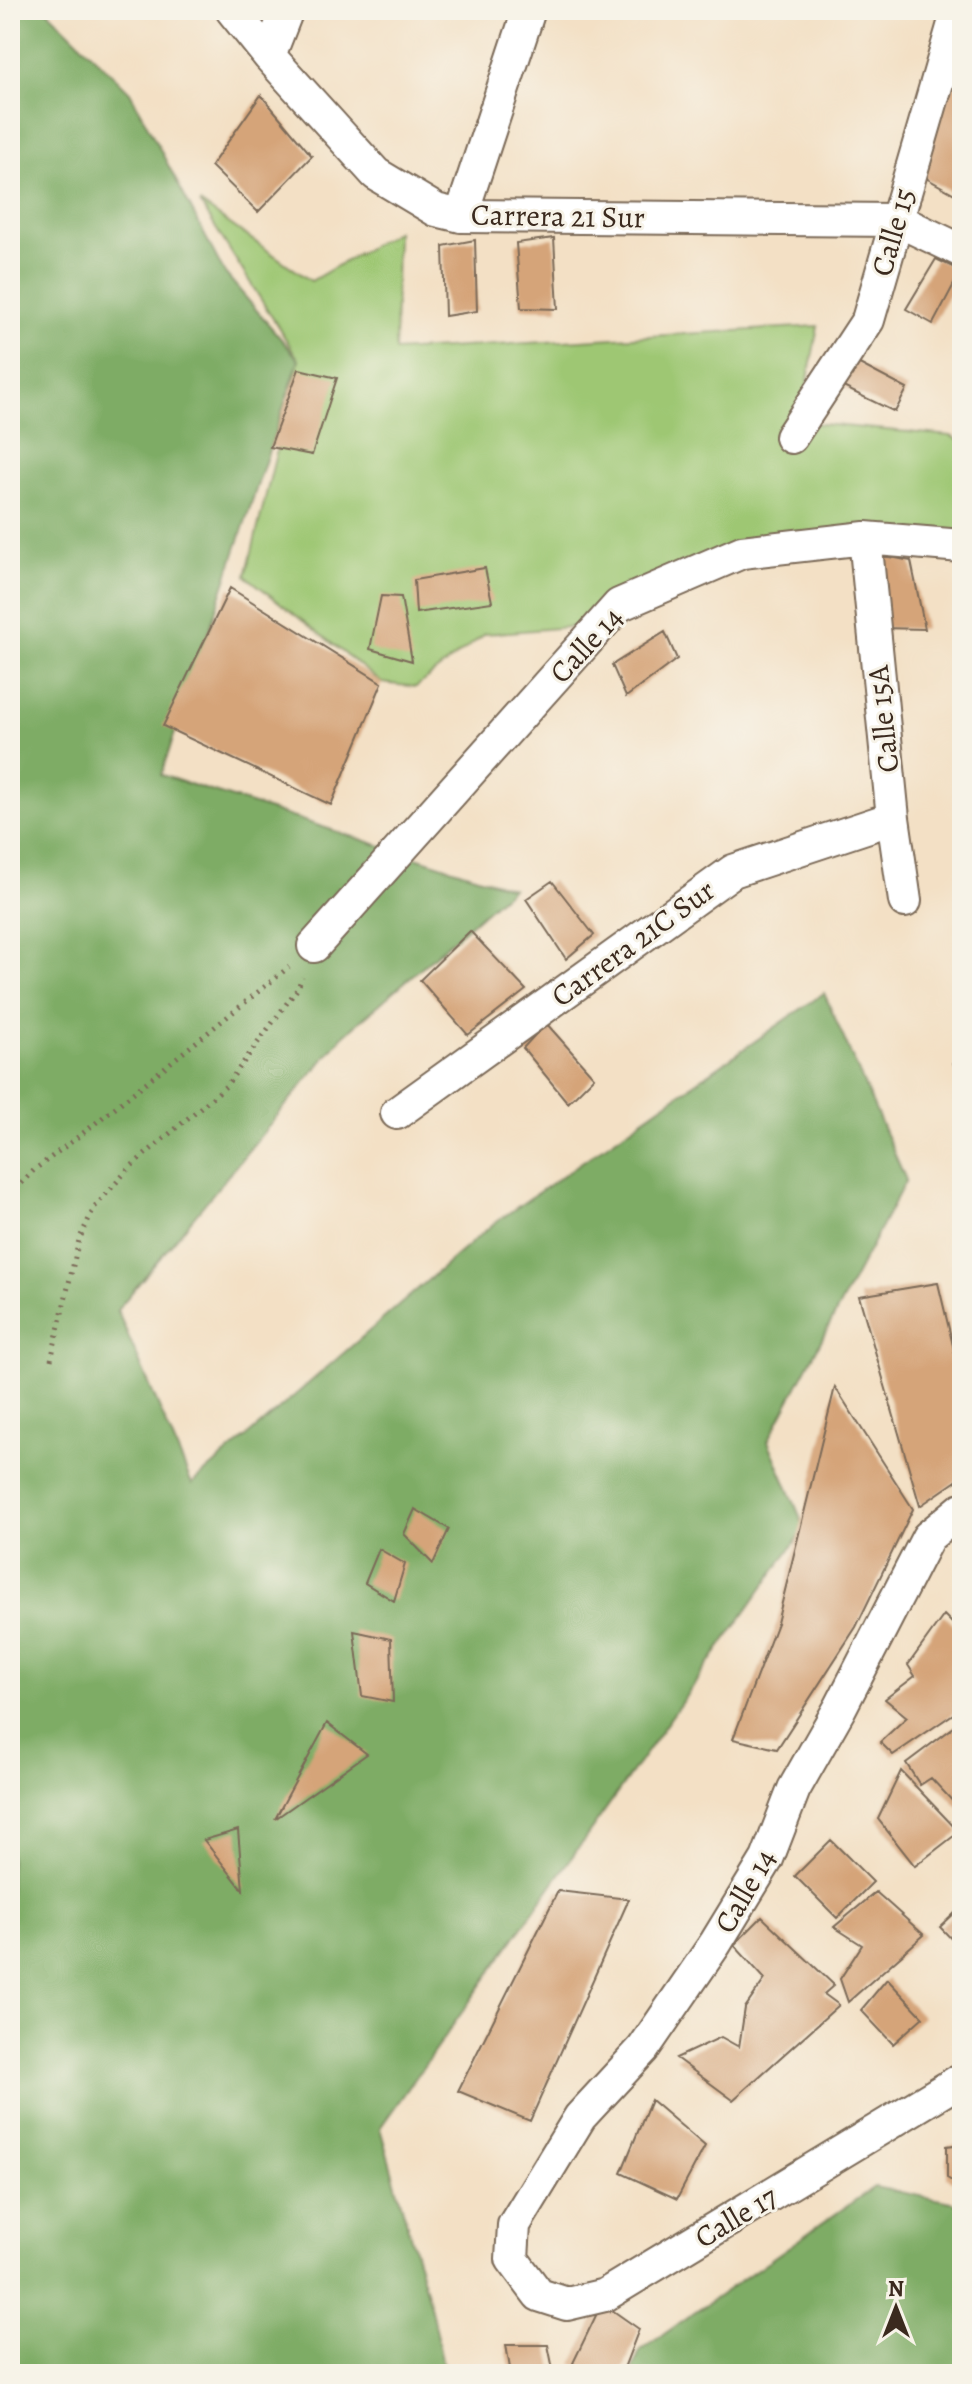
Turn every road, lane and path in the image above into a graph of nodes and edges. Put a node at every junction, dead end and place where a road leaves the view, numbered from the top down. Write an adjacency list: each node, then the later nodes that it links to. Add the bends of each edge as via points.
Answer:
1 (232, 10): 5 (street, Carrera 21 Sur)
2 (287, 10): 5 (street)
3 (529, 10): 6 (street)
4 (958, 10): 7 (street, Calle 15)
5 (269, 56): 6 (street, Carrera 21 Sur, via 376,174 436,210)
6 (461, 216): 7 (street, Carrera 21 Sur)
7 (897, 220): 8 (street, Carrera 21 Sur); 9 (street, Calle 15, via 868,320)
8 (962, 251)
9 (791, 437)
10 (865, 538): 11 (street, Calle 14); 12 (street, Calle 15A); 14 (street, Calle 14, via 742,552 619,605)
11 (962, 546)
12 (893, 818): 13 (street, Calle 15A); 15 (street, Carrera 21C Sur, via 733,871)
13 (905, 901)
14 (314, 946): 16 (path, via 34,1170); 17 (path, via 298,988 226,1086 129,1168 94,1208 79,1240)
15 (397, 1113)
16 (10, 1195)
17 (51, 1360)
18 (962, 1509): 20 (street, Calle 14, via 928,1537 794,1789 767,1859 715,1944 643,2049 580,2117 514,2225)
19 (962, 2079): 20 (street, Calle 17, via 605,2295 567,2304 539,2295)
20 (512, 2259)

